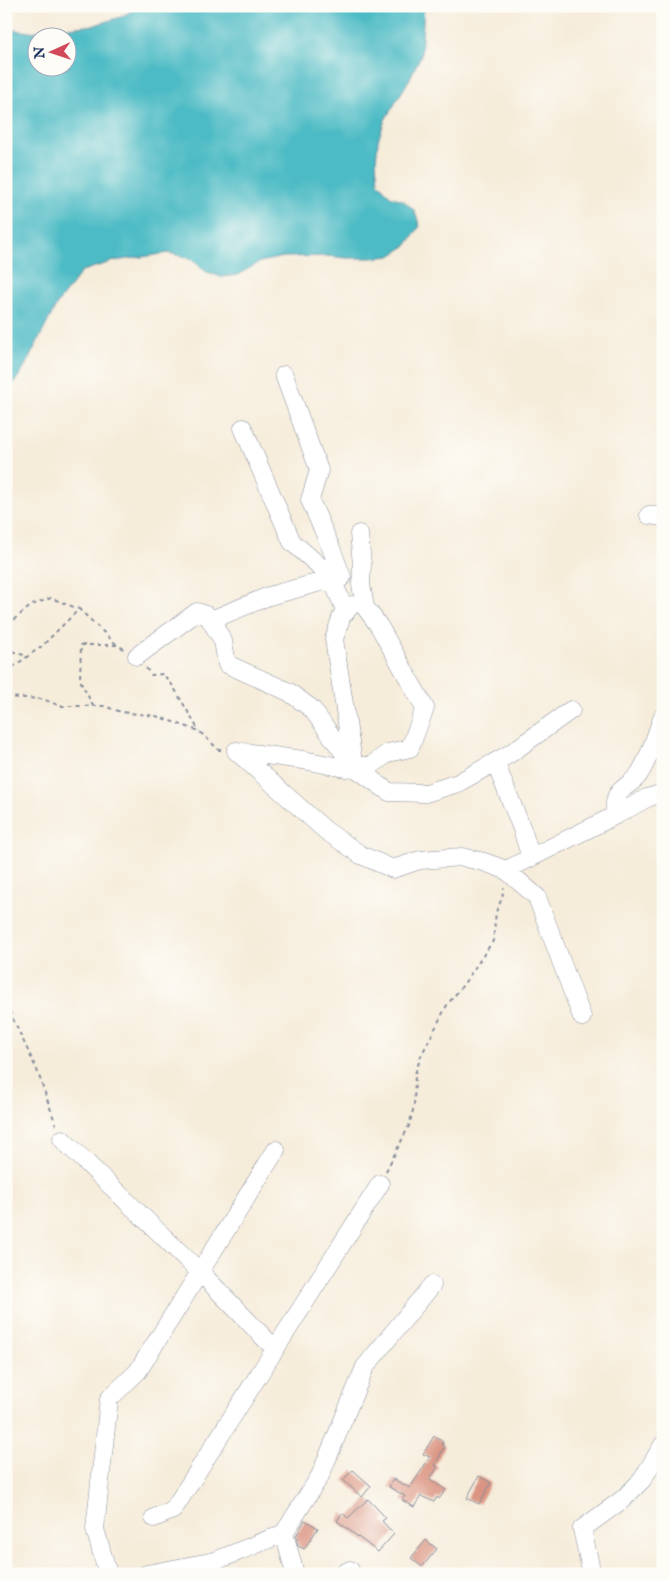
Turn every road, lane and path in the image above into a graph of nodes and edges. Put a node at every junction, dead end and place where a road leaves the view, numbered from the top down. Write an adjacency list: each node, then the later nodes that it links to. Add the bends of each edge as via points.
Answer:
1 (284, 375): 4 (street, via 319,470 310,500 342,577)
2 (243, 428): 4 (street, via 292,542 330,575)
3 (359, 534): 5 (street)
4 (334, 584): 7 (street); 9 (street, via 324,581 269,596)
5 (363, 594): 7 (street); 22 (street, via 365,607 425,708 410,748 388,754 372,765)
6 (79, 609): 8 (path, via 51,598 32,604 12,621); 10 (path); 12 (path, via 42,646)
7 (346, 612): 22 (street, via 334,639)
8 (6, 620)
9 (211, 620): 13 (street, via 197,612); 22 (street, via 223,641 227,664 289,692 312,708)
10 (116, 645): 13 (path); 16 (path, via 81,645 80,680)
11 (6, 646): 12 (path)
12 (27, 656): 14 (path)
13 (137, 656): 19 (path, via 151,675 163,674 173,686)
14 (6, 672)
15 (6, 697): 16 (path, via 43,699 60,706)
16 (94, 707): 19 (path, via 156,716)
17 (571, 710): 21 (street)
18 (663, 716): 24 (street, via 640,774 619,791 614,805)
19 (199, 731): 20 (path, via 218,750)
20 (236, 751): 22 (street); 26 (street, via 324,830 361,855 394,869 420,860 462,857)
21 (496, 762): 22 (street, via 458,782 426,793 389,792); 25 (street)
22 (354, 767)
23 (663, 793): 24 (street)
24 (616, 815): 25 (street)
25 (531, 858): 26 (street)
26 (506, 870): 28 (street, via 537,897); 31 (path, via 493,940 447,1005 420,1056 409,1126)
27 (6, 1004): 29 (path, via 37,1070)
28 (582, 1017)
29 (62, 1139): 32 (street)
30 (276, 1150): 32 (street)
31 (380, 1184): 34 (street)
32 (200, 1272): 34 (street); 38 (street, via 138,1370 110,1399 95,1529)
33 (432, 1285): 37 (street, via 365,1367 320,1476)
34 (275, 1349): 36 (street, via 174,1510)
35 (663, 1445): 41 (street, via 642,1480 623,1499 582,1529)
36 (154, 1518)
37 (284, 1533): 39 (street, via 215,1560); 40 (street)
38 (108, 1574)
39 (147, 1574)
40 (295, 1574)
41 (592, 1574)

